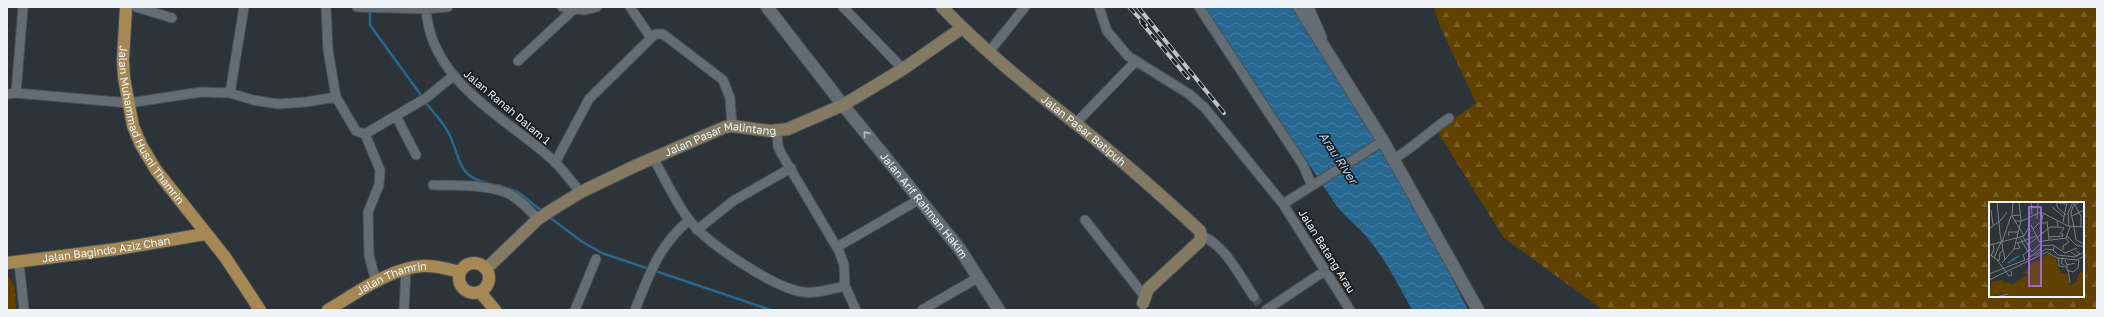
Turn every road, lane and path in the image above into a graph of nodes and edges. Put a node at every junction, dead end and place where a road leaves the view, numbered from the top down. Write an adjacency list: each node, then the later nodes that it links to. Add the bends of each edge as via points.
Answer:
1 (23, 7): 32 (street)
2 (126, 7): 34 (main road, Jalan Muhammad Husni Thamrin, via 123,60)
3 (136, 7): 22 (street)
4 (244, 7): 31 (street)
5 (326, 7): 33 (street, via 328,50)
6 (357, 7): 19 (street)
7 (448, 7): 20 (street)
8 (562, 7): 21 (street)
9 (597, 7): 21 (street)
10 (630, 7): 24 (street)
11 (767, 7): 35 (street, Jalan Arif Rahman Hakim)
12 (843, 7): 29 (street)
13 (942, 7): 23 (main road, Jalan Pasar Batipuh)
14 (1025, 7): 26 (street)
15 (1099, 7): 28 (street, Jalan Batang Arau, via 1107,30)
16 (1199, 7): 49 (street)
17 (1299, 7): 25 (street)
18 (1310, 7): 25 (street)
19 (378, 8): 20 (street)
20 (426, 8): 30 (street, Jalan Ranah Dalam 1, via 436,48)
21 (574, 9): 27 (street)
22 (172, 18)
23 (962, 28): 26 (main road, Jalan Pasar Batipuh); 29 (main road, Jalan Pasar Malintang)
24 (650, 38): 39 (street, via 656,34 663,34 723,80 730,98); 46 (street, via 589,99)
25 (1323, 44): 42 (street)
26 (990, 52): 38 (main road, Jalan Pasar Batipuh, via 1043,100)
27 (518, 61)
28 (1135, 62): 38 (street); 52 (street, Jalan Batang Arau, via 1189,94 1205,108)
29 (903, 69): 35 (main road, Jalan Pasar Malintang)
30 (452, 76): 36 (street, via 426,98); 46 (street, Jalan Ranah Dalam 1)
31 (230, 93): 33 (street, via 278,104); 34 (street, via 201,92)
32 (11, 94): 34 (street)
33 (336, 96): 41 (street, via 356,131)
34 (129, 103): 57 (main road, Jalan Muhammad Husni Thamrin, via 133,126 147,158)
35 (843, 104): 40 (main road, Jalan Pasar Malintang); 51 (street, Jalan Arif Rahman Hakim, one-way to 35)
36 (396, 116): 41 (street); 43 (street)
37 (1449, 118): 45 (street)
38 (1075, 124): 58 (main road, Jalan Pasar Batipuh, via 1194,226)
39 (732, 126): 40 (main road, Jalan Pasar Malintang); 44 (main road, Jalan Pasar Malintang)
40 (777, 132): 47 (street, via 778,146)
41 (365, 134): 67 (street, via 380,170 379,185 368,212 369,255)
42 (1382, 141): 45 (street); 49 (street)
43 (416, 155)
44 (653, 158): 50 (main road, Jalan Pasar Malintang); 54 (street)
45 (1394, 159): 84 (street)
46 (555, 163): 50 (street, Jalan Ranah Dalam 1)
47 (790, 168): 56 (street, via 733,200); 59 (street)
48 (433, 185): 53 (street, via 482,188 507,193)
49 (1314, 185): 52 (street)
50 (581, 192): 53 (main road, Jalan Pasar Malintang)
51 (920, 199): 59 (street); 66 (street, Jalan Arif Rahman Hakim)
52 (1283, 204): 64 (street, Jalan Batang Arau)
53 (543, 215): 63 (main road, Jalan Pasar Malintang)
54 (689, 220): 56 (street); 72 (street, via 669,239 652,266)
55 (1085, 220): 71 (street)
56 (697, 230): 68 (street, via 739,260 791,288 808,292)
57 (205, 234): 61 (main road, Jalan Bagindo Aziz Chan); 75 (main road, Jalan Muhammad Husni Thamrin, via 225,257)
58 (1202, 236): 70 (street, via 1219,246); 71 (main road, via 1196,246 1148,290)
59 (837, 247): 68 (street, via 844,265)
60 (596, 259): 79 (street)
61 (13, 263): 74 (street)
62 (406, 268): 65 (main road, Jalan Thamrin, via 431,265); 67 (main road, Jalan Thamrin); 77 (street)
63 (486, 269): 65 (main road, via 472,262); 69 (main road, via 488,285)
64 (1326, 270): 73 (street); 83 (street, Jalan Batang Arau)
65 (460, 272): 69 (main road, via 460,283 463,288 474,293)
66 (979, 277): 81 (street); 82 (street, Jalan Arif Rahman Hakim)
67 (376, 282): 76 (main road, Jalan Thamrin)
68 (845, 286): 80 (street)
69 (480, 292): 78 (main road)
70 (1254, 297)
71 (1143, 305)
72 (639, 309)
73 (1263, 309)
74 (24, 310)
75 (260, 310)
76 (328, 310)
77 (404, 310)
78 (495, 310)
79 (575, 310)
80 (856, 310)
81 (922, 310)
82 (999, 310)
83 (1350, 310)
84 (1478, 310)

